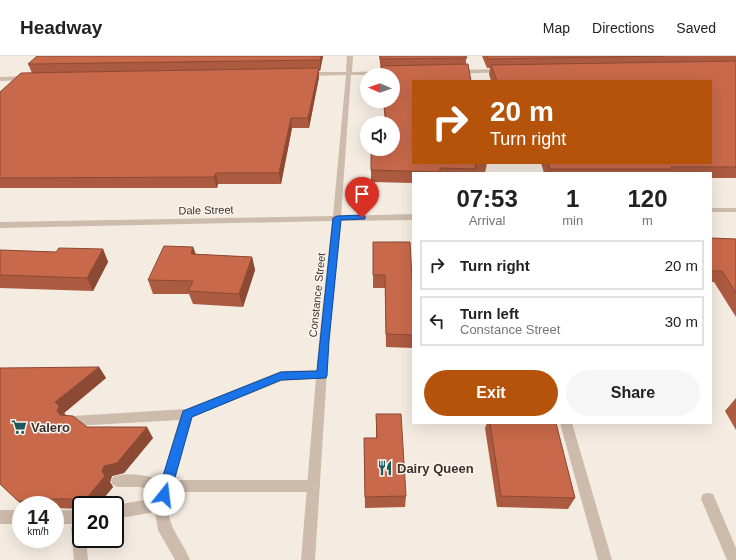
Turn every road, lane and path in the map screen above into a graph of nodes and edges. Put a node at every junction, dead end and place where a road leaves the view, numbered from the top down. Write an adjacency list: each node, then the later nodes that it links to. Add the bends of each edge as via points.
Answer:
1 (350, 56): 5 (street, Constance Street)
2 (508, 71): 3 (street)
3 (453, 72)
4 (296, 74): 5 (street)
5 (349, 74): 6 (street); 12 (street, Constance Street)
6 (360, 74)
7 (37, 78): 8 (street)
8 (0, 79)
9 (712, 210): 10 (street)
10 (736, 210)
11 (412, 217): 12 (street, Dale Street)
12 (337, 218): 13 (street, Dale Street); 14 (street, Constance Street)
13 (0, 225)
14 (322, 375): 15 (street, via 281,376); 20 (street, Constance Street)
15 (187, 414): 16 (street); 19 (street)
16 (73, 421)
17 (566, 424): 30 (street)
18 (118, 481): 19 (street, via 140,481)
19 (166, 486): 20 (street); 22 (street)
20 (313, 486): 29 (street, Constance Street)
21 (708, 499): 31 (street)
22 (161, 504): 23 (street); 28 (street, via 163,525)
23 (124, 510)
24 (0, 517): 25 (street)
25 (12, 517)
26 (80, 548): 27 (street)
27 (81, 560)
28 (183, 560)
29 (308, 560)
30 (605, 560)
31 (734, 560)

